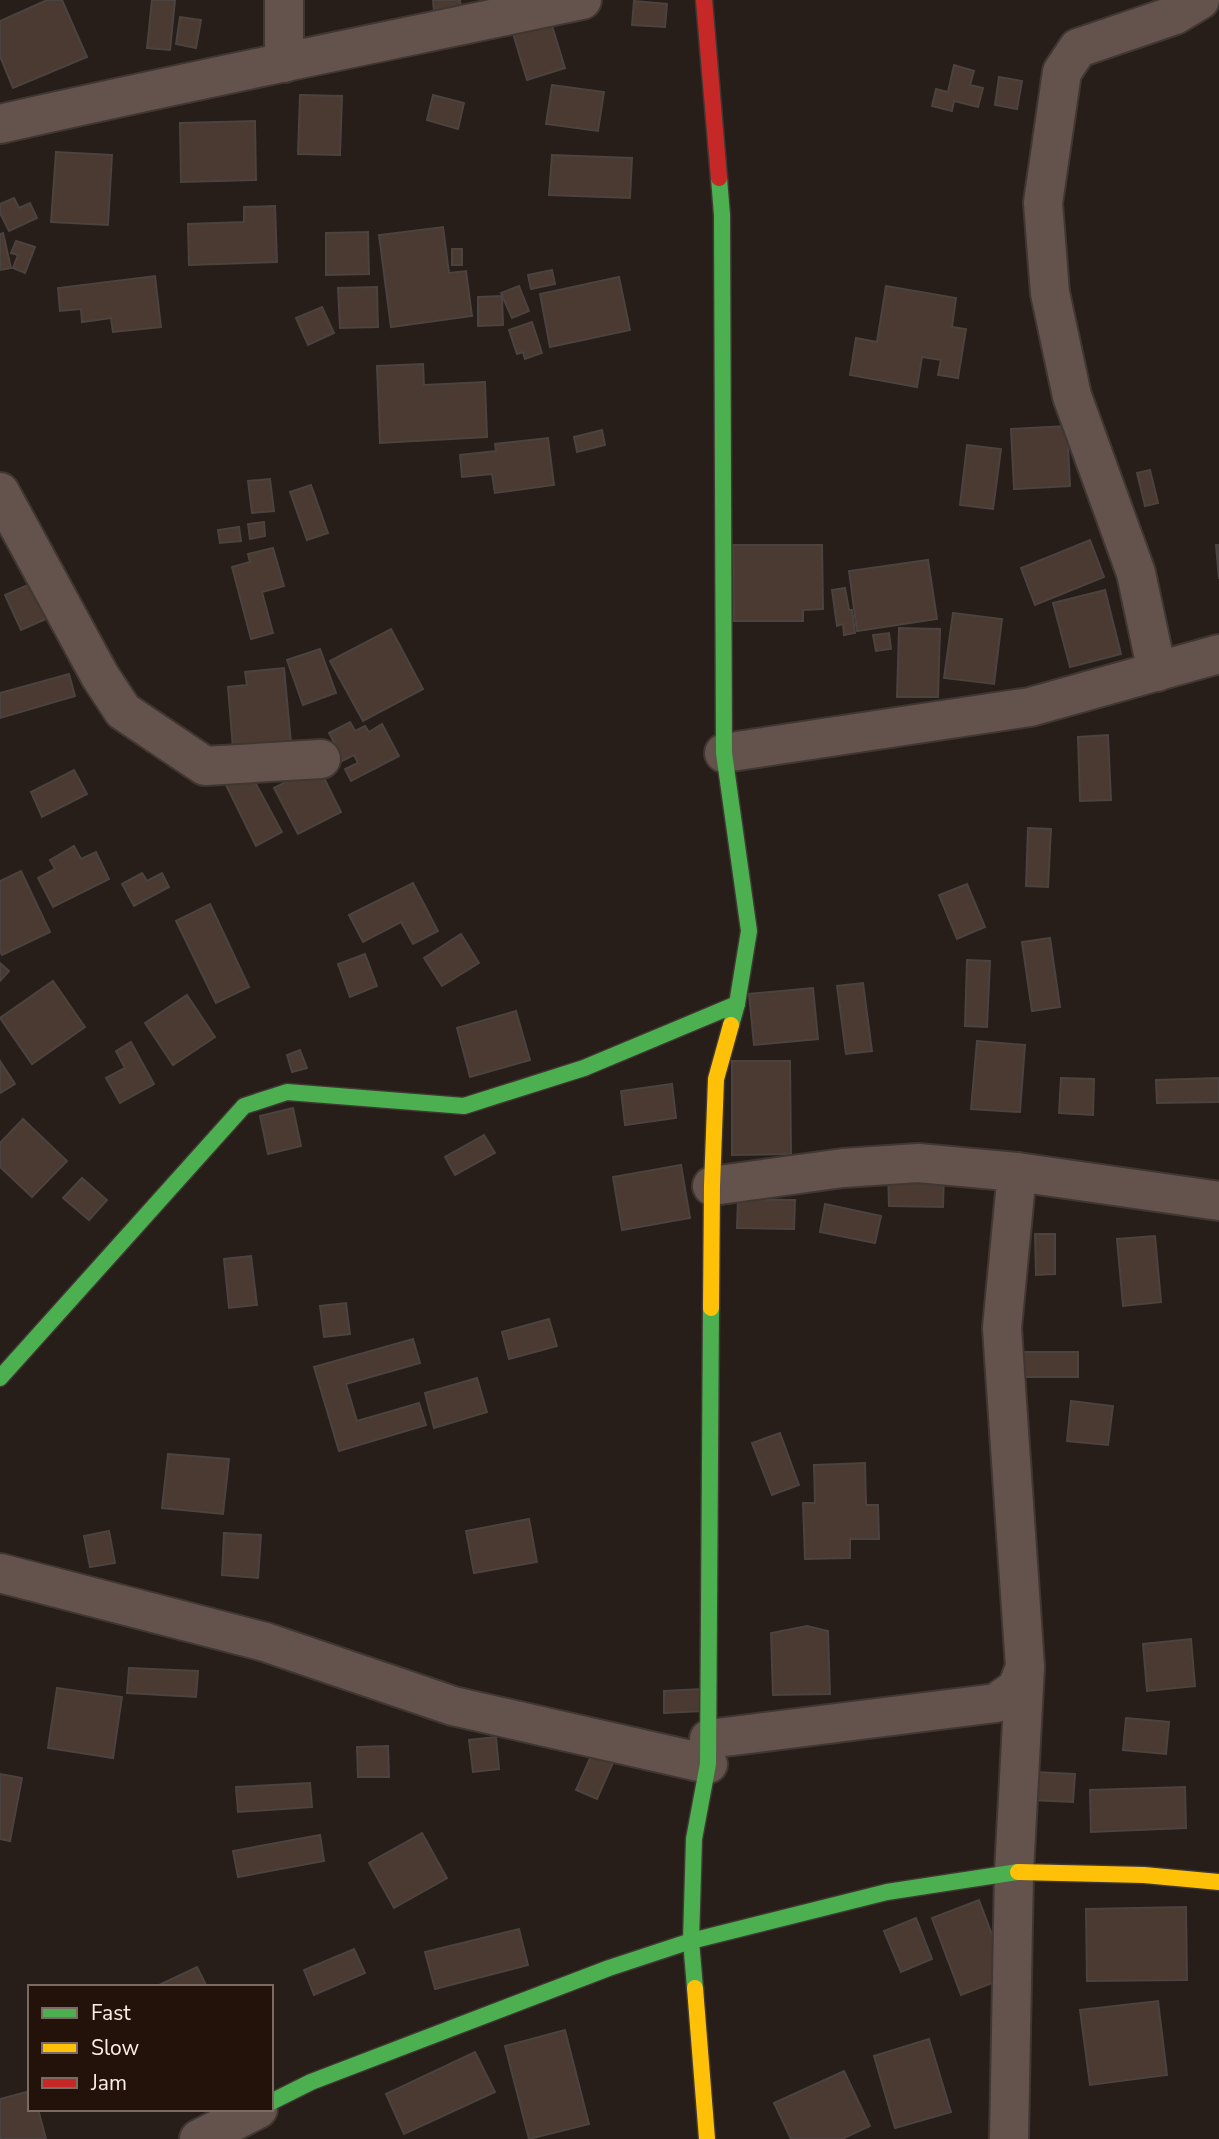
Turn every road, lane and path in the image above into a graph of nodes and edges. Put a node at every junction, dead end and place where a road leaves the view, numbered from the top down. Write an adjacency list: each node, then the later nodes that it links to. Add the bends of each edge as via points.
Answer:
1 (284, 0): 5 (street)
2 (582, 0): 5 (street)
3 (704, 0): 10 (street, via 722,215)
4 (1200, 0): 9 (street, via 1175,15 1078,48 1062,72 1043,203 1050,293 1072,396 1136,573)
5 (285, 63): 6 (street)
6 (0, 124)
7 (0, 492): 11 (street, via 123,711 205,766)
8 (1219, 654): 9 (street)
9 (1157, 672): 10 (street, via 1030,707)
10 (724, 754): 12 (street, via 749,931)
11 (321, 759)
12 (737, 1004): 14 (street, via 716,1079); 16 (street, via 584,1068 464,1106 287,1092 244,1106)
13 (1017, 1172): 14 (street, via 918,1163); 15 (street); 18 (street, via 1002,1328)
14 (712, 1186): 19 (street)
15 (1219, 1201)
16 (0, 1378)
17 (0, 1573): 19 (street, via 265,1642 453,1706)
18 (1025, 1667): 19 (street, via 1017,1688 996,1703); 20 (street)
19 (708, 1751): 22 (street, via 694,1839)
20 (1014, 1872): 21 (street); 22 (street, via 887,1892); 27 (street)
21 (1219, 1882)
22 (691, 1941): 23 (street, via 311,2082); 26 (street)
23 (273, 2101)
24 (254, 2111): 25 (street)
25 (199, 2139)
26 (707, 2139)
27 (1009, 2139)

